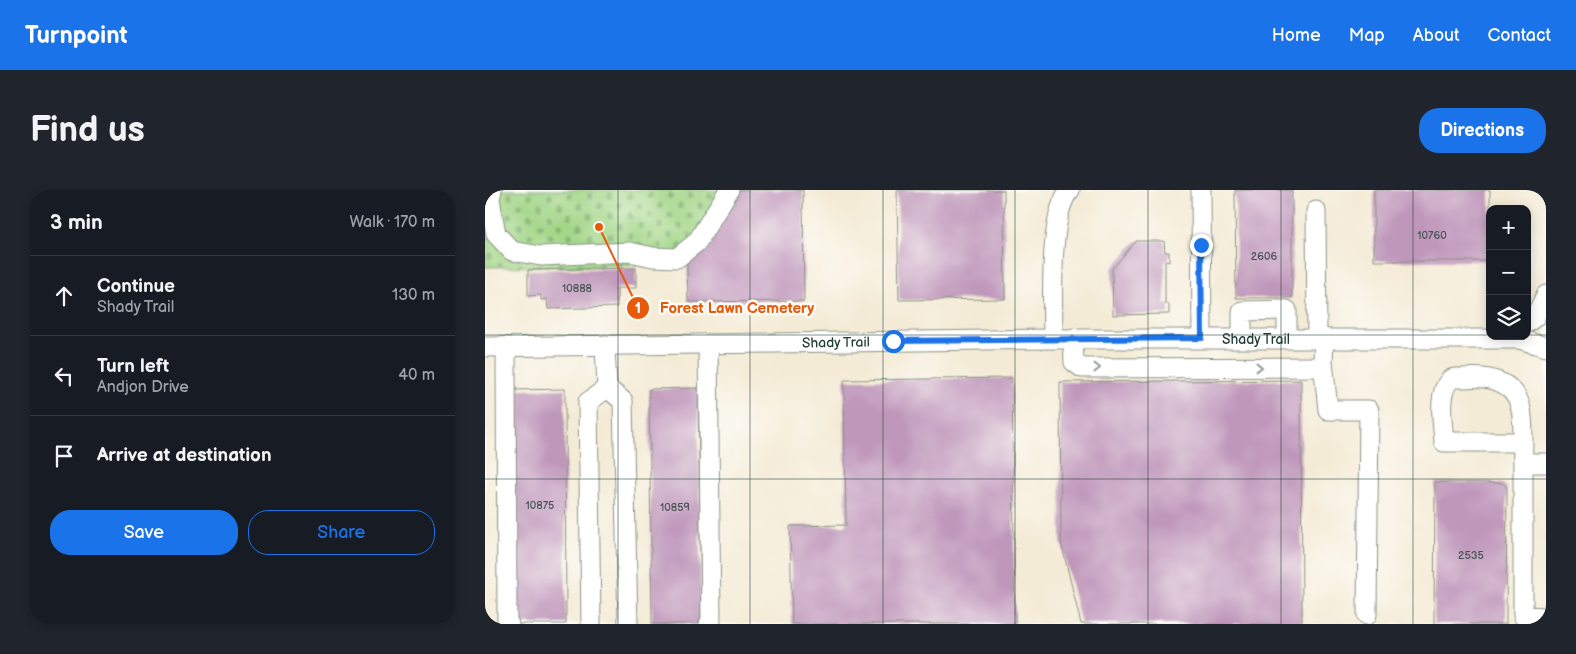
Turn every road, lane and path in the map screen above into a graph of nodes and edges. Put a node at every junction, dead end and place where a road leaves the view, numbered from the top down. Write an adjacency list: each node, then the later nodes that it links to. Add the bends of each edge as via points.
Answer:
1 (492, 190): 2 (street, via 490,199 496,234 512,251 541,256 630,252 677,258 697,242)
2 (729, 190)
3 (1070, 190): 8 (street, via 1061,204 1054,250)
4 (1201, 190): 10 (street)
5 (1316, 211): 13 (street)
6 (1546, 295): 7 (street)
7 (1531, 320)
8 (1053, 338): 9 (street, Shady Trail); 16 (street, Shady Trail)
9 (1073, 338): 10 (street, Shady Trail); 21 (street, one-way to 21, via 1074,362 1082,368)
10 (1202, 338): 11 (street, Shady Trail)
11 (1243, 338): 12 (street, Shady Trail); 12 (street, via 1242,311 1287,310)
12 (1287, 338): 13 (street, Shady Trail)
13 (1321, 338): 14 (street, Shady Trail); 21 (street)
14 (1486, 338)
15 (1522, 340): 20 (street, Shady Trail)
16 (708, 344): 17 (street, Shady Trail); 31 (street)
17 (605, 345): 19 (street, Shady Trail); 22 (street)
18 (485, 347): 19 (street, Shady Trail)
19 (506, 347): 28 (street)
20 (1546, 347)
21 (1323, 367): 26 (street, via 1327,410 1369,410)
22 (607, 388): 29 (street, via 588,402); 30 (street, via 623,401)
23 (1522, 442): 23 (street, via 1520,406 1509,388 1483,377 1453,378 1448,382 1444,395 1444,442); 24 (street)
24 (1523, 463): 25 (street); 27 (street, via 1523,616)
25 (1546, 463)
26 (1367, 615)
27 (1546, 616)
28 (509, 624)
29 (591, 624)
30 (628, 624)
31 (709, 624)

